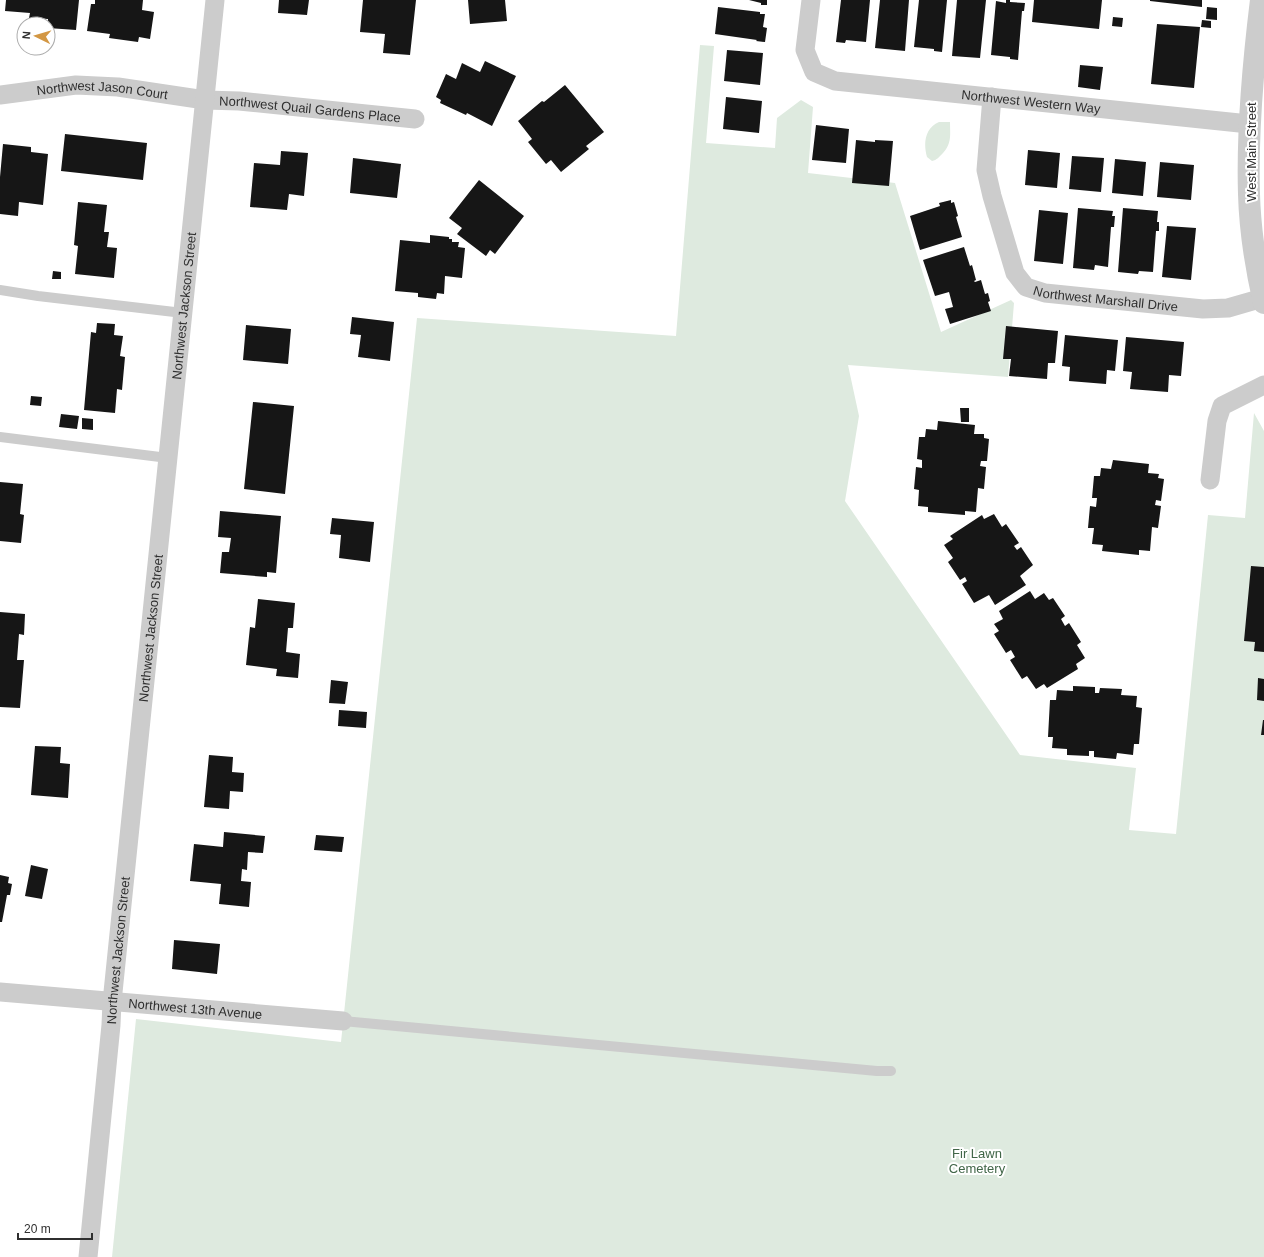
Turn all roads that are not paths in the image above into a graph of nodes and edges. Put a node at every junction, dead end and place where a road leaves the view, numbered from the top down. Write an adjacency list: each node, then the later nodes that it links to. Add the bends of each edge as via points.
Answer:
1 (215, 0): 7 (street, Northwest Jackson Street)
2 (811, 0): 6 (street, Northwest Western Way, via 805,50 814,72 836,81)
3 (1261, 0): 4 (street, West Main Street)
4 (1259, 59): 9 (street, West Main Street)
5 (0, 95): 7 (street, Northwest Jason Court, via 76,85 118,87)
6 (992, 97): 9 (street, Northwest Western Way); 11 (street, Northwest Marshall Drive, via 986,170 1015,273 1026,287 1045,293 1203,310 1228,308)
7 (205, 100): 8 (street, Northwest Quail Gardens Place, via 239,101); 12 (street, Northwest Jackson Street)
8 (416, 119)
9 (1249, 124): 11 (street, West Main Street, via 1249,196)
10 (0, 290): 12 (lane)
11 (1263, 300)
12 (183, 313): 15 (street, Northwest Jackson Street)
13 (1264, 385): 16 (street, via 1222,406 1217,421)
14 (0, 437): 15 (lane)
15 (168, 458): 18 (street, Northwest Jackson Street)
16 (1210, 480)
17 (0, 992): 18 (street, Northwest 13th Avenue)
18 (112, 1002): 19 (street, Northwest 13th Avenue); 21 (street, Northwest Jackson Street)
19 (343, 1021): 20 (lane)
20 (891, 1071)
21 (88, 1257)

